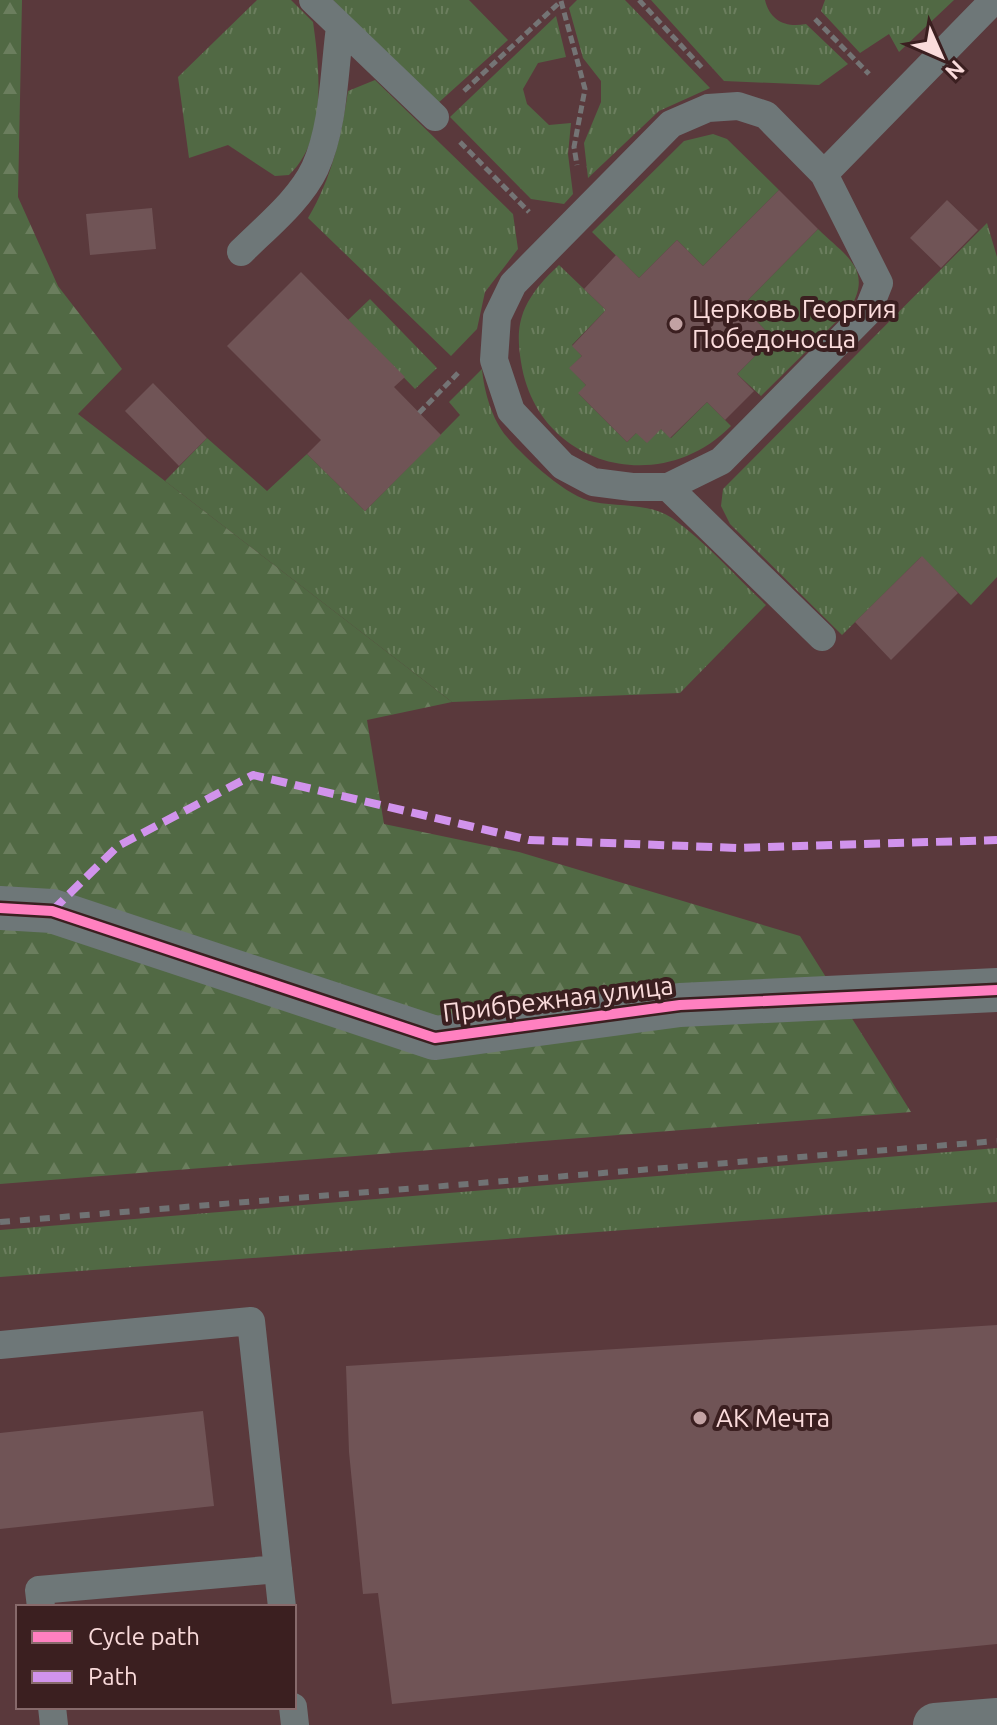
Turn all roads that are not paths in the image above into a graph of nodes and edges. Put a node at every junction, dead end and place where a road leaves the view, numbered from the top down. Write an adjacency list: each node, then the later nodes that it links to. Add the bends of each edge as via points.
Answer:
1 (313, 0): 3 (lane)
2 (994, 0): 5 (lane)
3 (340, 27): 4 (lane); 6 (lane, via 326,131 315,169)
4 (435, 117)
5 (824, 174): 7 (lane, via 879,283 867,313 721,461); 7 (lane, via 766,115 738,106 708,108 671,124 513,284 497,317 494,360 511,411 563,466 593,482)
6 (241, 252)
7 (668, 487): 8 (lane)
8 (822, 637)
9 (0, 908): 10 (street, Прибрежная улица, via 52,911 435,1038 680,1005)
10 (997, 990)
11 (0, 1345): 12 (lane, via 251,1321)
12 (278, 1569): 13 (lane, via 39,1590); 14 (lane)
13 (41, 1605)
14 (282, 1605)
15 (997, 1720): 16 (street)
16 (935, 1725)

